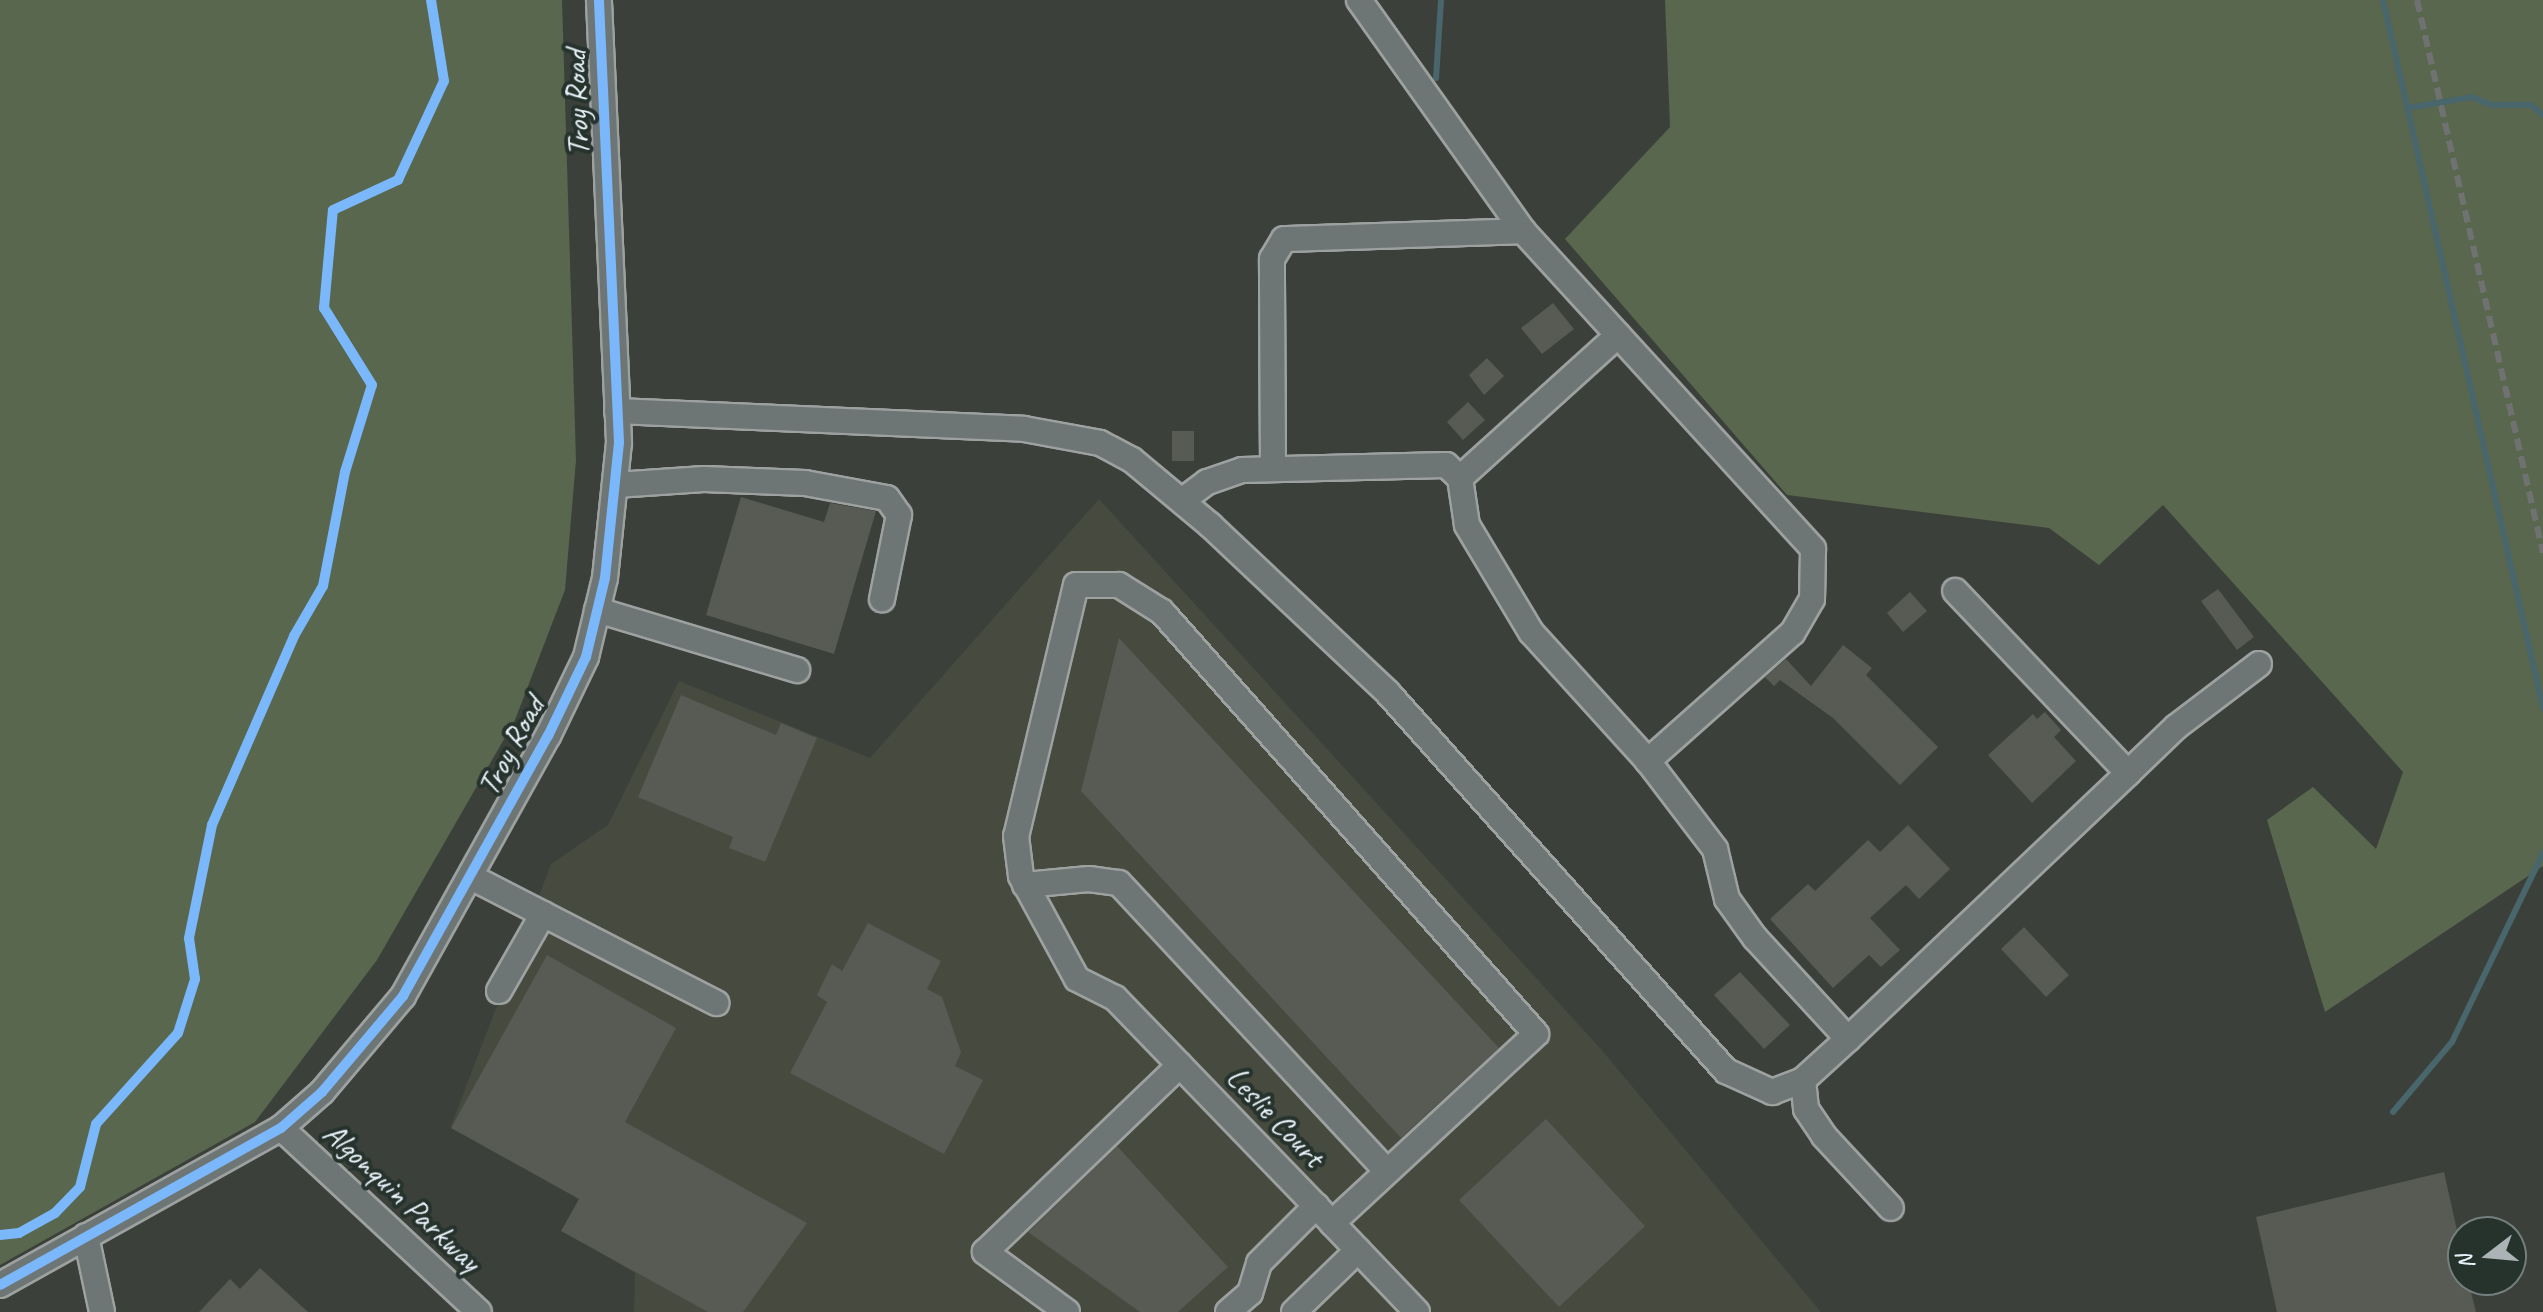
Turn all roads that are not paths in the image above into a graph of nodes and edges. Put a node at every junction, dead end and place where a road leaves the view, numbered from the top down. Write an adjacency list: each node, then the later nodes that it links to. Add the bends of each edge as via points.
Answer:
1 (599, 0): 5 (street, Troy Road)
2 (1359, 0): 3 (street)
3 (1523, 231): 4 (street); 6 (street, via 1284,239 1272,259)
4 (1618, 335): 7 (street); 15 (street, via 1804,537 1816,568 1807,612 1792,633)
5 (617, 411): 8 (street, Troy Road); 9 (street, via 1072,434 1132,460)
6 (1273, 469): 7 (street, via 1446,465); 9 (street, via 1242,470 1207,482)
7 (1460, 478): 15 (street, via 1467,525 1531,632)
8 (616, 485): 11 (street, via 704,479 805,483 887,498 899,515); 12 (street, Troy Road)
9 (1182, 501): 24 (street, via 1388,693 1726,1071 1772,1092)
10 (1955, 591): 16 (street)
11 (882, 599)
12 (597, 610): 14 (street); 17 (street, Troy Road, via 586,657)
13 (2259, 664): 16 (street, via 2176,727)
14 (797, 670)
15 (1648, 761): 22 (street, via 1715,849 1727,899 1755,938)
16 (2128, 773): 22 (street)
17 (471, 877): 19 (street); 25 (street, Troy Road, via 403,996 322,1092)
18 (1025, 885): 23 (street, Leslie Court, via 1077,979 1115,998); 26 (street, via 1089,879 1119,883); 26 (street, via 1016,836 1076,585 1119,585 1162,612 1536,1034)
19 (543, 914): 20 (street); 21 (street)
20 (499, 991)
21 (716, 1003)
22 (1848, 1039): 24 (street)
23 (1180, 1065): 28 (street, Leslie Court); 35 (street, via 985,1252)
24 (1803, 1080): 27 (street, via 1806,1109 1824,1136)
25 (281, 1128): 29 (street, Troy Road); 34 (street, Algonquin Parkway)
26 (1387, 1171): 28 (street)
27 (1891, 1208)
28 (1324, 1214): 30 (street, Leslie Court); 36 (street, via 1259,1263 1250,1293)
29 (86, 1236): 31 (street, Troy Road); 33 (street)
30 (1358, 1250): 32 (street); 37 (street, Leslie Court)
31 (0, 1285)
32 (1303, 1309)
33 (102, 1312)
34 (479, 1312)
35 (1067, 1312)
36 (1228, 1312)
37 (1417, 1312)

